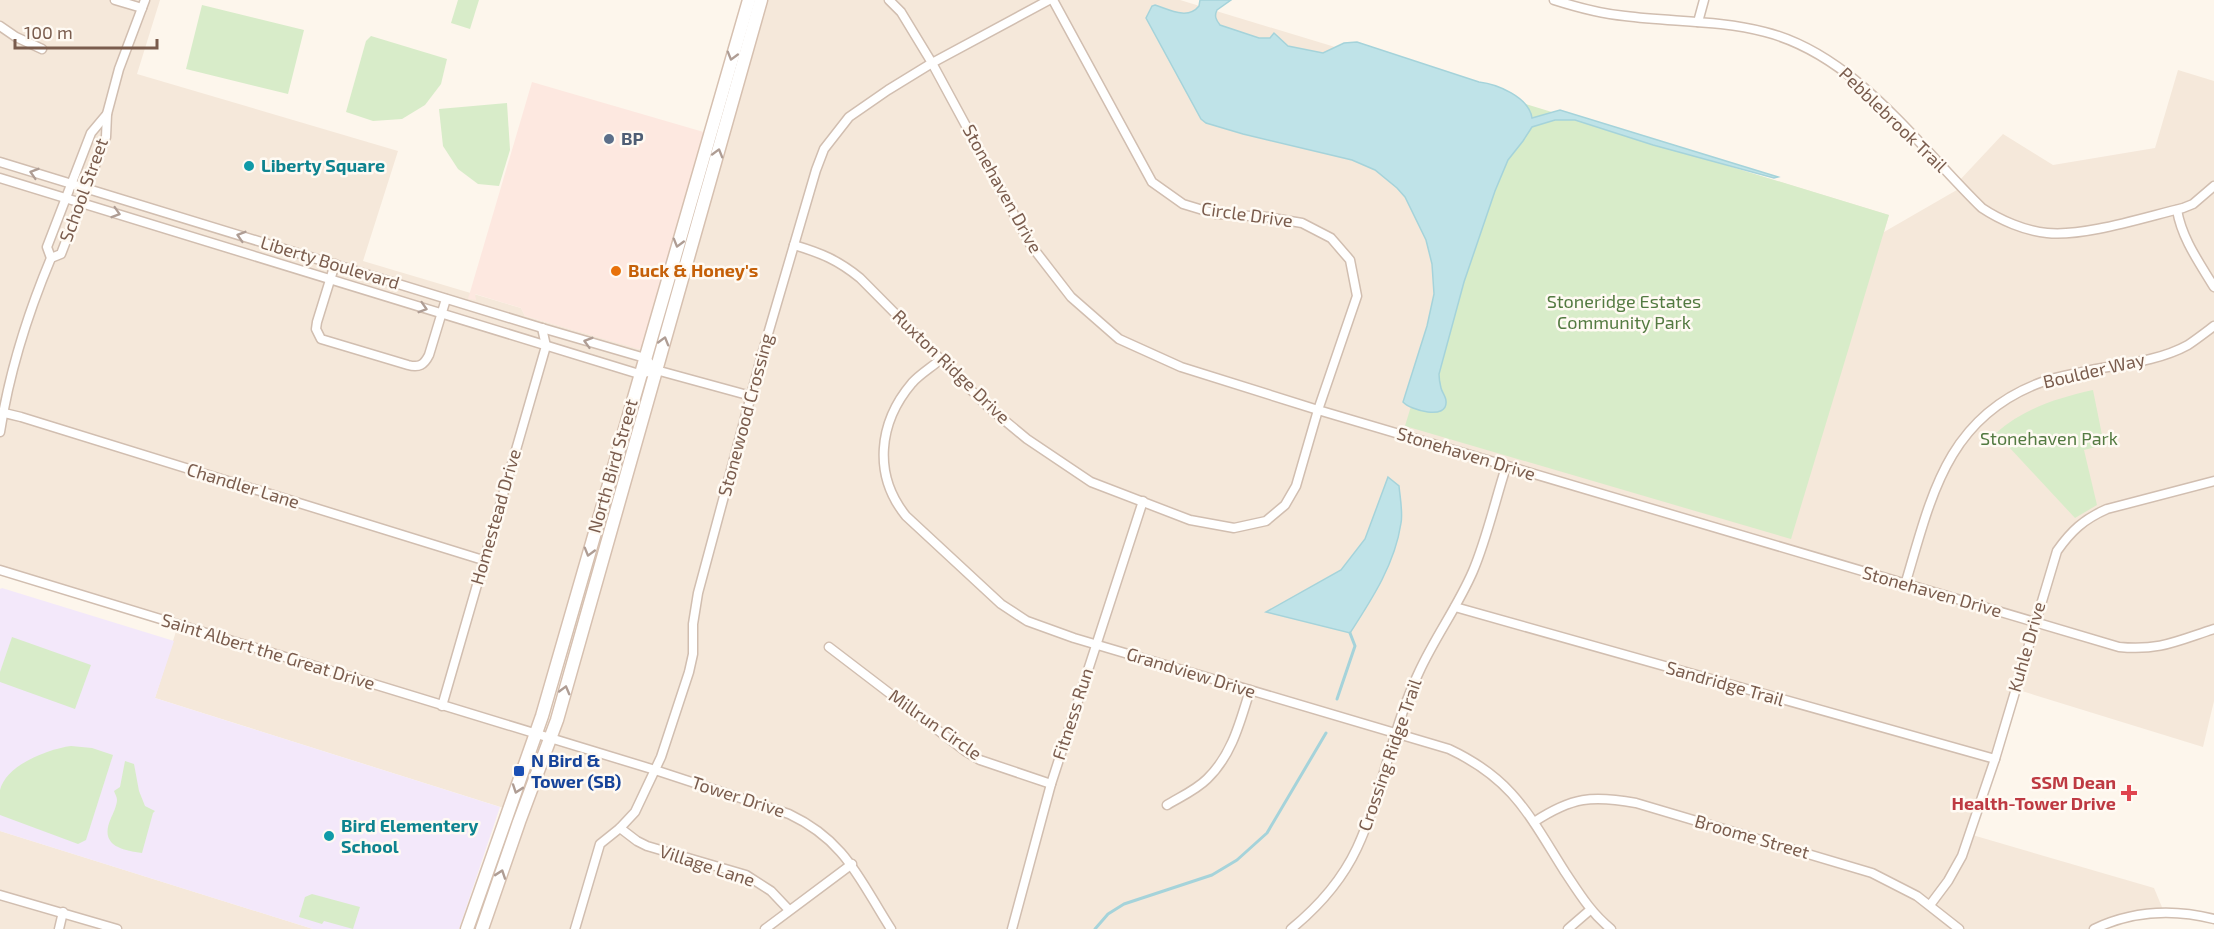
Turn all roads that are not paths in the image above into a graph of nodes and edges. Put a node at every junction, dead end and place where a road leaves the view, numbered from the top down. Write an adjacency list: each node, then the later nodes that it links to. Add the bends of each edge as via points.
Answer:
1 (116, 0): 8 (street)
2 (749, 0): 32 (street, North Bird Street, one-way to 32)
3 (761, 0): 34 (street, North Bird Street, one-way to 3)
4 (889, 0): 12 (street, Stonehaven Drive, via 901,12)
5 (1051, 0): 12 (street, Stonewood Crossing); 37 (street, Circle Drive, via 1152,182 1183,204 1216,214 1302,222 1331,238 1350,260 1357,296)
6 (1554, 0): 9 (street, Pebblebrook Trail, via 1623,16)
7 (1704, 0): 9 (street)
8 (143, 4): 13 (street, School Street)
9 (1698, 22): 21 (street, Pebblebrook Trail, via 1774,35 1803,45 1845,71 1982,208 2018,225 2047,233 2083,232)
10 (0, 26): 11 (street)
11 (42, 49)
12 (932, 63): 22 (street, Stonewood Crossing, via 849,117 824,149); 37 (street, Stonehaven Drive, via 1030,244 1071,297 1119,339 1181,367)
13 (106, 114): 16 (street, School Street, via 91,133); 18 (street, School Street, via 106,137)
14 (0, 162): 16 (street, Liberty Boulevard, one-way to 14)
15 (0, 178): 19 (street, Liberty Boulevard)
16 (71, 184): 18 (street, Liberty Boulevard); 19 (street, School Street)
17 (2214, 186): 21 (street, Pebblebrook Trail, via 2193,204)
18 (87, 189): 20 (street, School Street); 24 (street, Liberty Boulevard, one-way to 18)
19 (66, 198): 20 (street, Liberty Boulevard); 23 (street, School Street, via 47,247)
20 (82, 203): 23 (street, School Street, via 61,254); 25 (street, Liberty Boulevard, one-way to 25)
21 (2177, 210): 26 (street, via 2185,239)
22 (794, 245): 33 (street, Ruxton Ridge Drive, via 841,263); 36 (street, Stonewood Crossing)
23 (51, 258): 38 (street, School Street)
24 (334, 264): 25 (street); 27 (street, Liberty Boulevard)
25 (330, 279): 28 (street, Liberty Boulevard, one-way to 28); 28 (street, via 316,329 321,339 420,366 429,355)
26 (2214, 287)
27 (447, 298): 28 (street); 30 (street, Liberty Boulevard)
28 (442, 314): 31 (street, Liberty Boulevard)
29 (2214, 326): 45 (street, Boulder Way, via 2167,354 2042,382 1999,404 1964,436 1945,464)
30 (542, 328): 31 (street, Homestead Drive); 32 (street, Liberty Boulevard, one-way to 30)
31 (546, 346): 35 (street, Liberty Boulevard); 43 (street, Homestead Drive)
32 (645, 358): 34 (street); 35 (street, North Bird Street)
33 (941, 359): 42 (street, Ruxton Ridge Drive, via 986,405 1027,438 1091,482); 49 (street, Grandview Drive, via 912,383 893,412 884,442 884,470 894,501 1000,604 1027,621)
34 (656, 370): 35 (street, Liberty Boulevard); 36 (street, Liberty Boulevard); 55 (street, North Bird Street, one-way to 34)
35 (639, 374): 53 (street, North Bird Street, one-way to 53)
36 (751, 396): 57 (street, Stonewood Crossing, via 698,593 689,672)
37 (1317, 410): 40 (street, Stonehaven Drive); 42 (street, Ruxton Ridge Drive, via 1296,486 1286,505 1266,521 1234,528 1190,520)
38 (2, 412): 39 (street, School Street); 43 (street, Chandler Lane)
39 (0, 432)
40 (1506, 467): 45 (street, Stonehaven Drive); 46 (street, Crossing Ridge Trail, via 1473,570)
41 (2214, 481): 47 (street, Kuhle Drive, via 2107,509 2078,525 2055,554)
42 (1143, 501): 49 (street, Fitness Run)
43 (483, 560): 52 (street, Homestead Drive)
44 (0, 570): 52 (street, Saint Albert the Great Drive)
45 (1905, 585): 47 (street, Stonehaven Drive)
46 (1455, 607): 54 (street, Crossing Ridge Trail, via 1419,672); 56 (street, Sandridge Trail)
47 (2034, 622): 48 (street, Stonehaven Drive, via 2119,647 2139,649 2162,646); 56 (street, Kuhle Drive)
48 (2214, 629)
49 (1095, 644): 51 (street, Grandview Drive); 58 (street, Fitness Run)
50 (829, 647): 58 (street, Millrun Circle, via 965,752)
51 (1250, 690): 54 (street, Grandview Drive); 59 (street, via 1237,731 1219,766 1206,780)
52 (442, 706): 53 (street, Saint Albert the Great Drive)
53 (536, 734): 55 (street, Tower Drive); 71 (street, North Bird Street, one-way to 71)
54 (1395, 734): 60 (street, Grandview Drive, via 1449,749 1491,772); 77 (street, Crossing Ridge Trail, via 1356,850 1323,898)
55 (550, 739): 57 (street, Tower Drive); 72 (street, North Bird Street, one-way to 55)
56 (1995, 759): 64 (street, Kuhle Drive, via 1962,856)
57 (655, 770): 61 (street, Stonewood Crossing, via 642,801); 62 (street, Tower Drive, via 806,822)
58 (1051, 784): 76 (street, Fitness Run)
59 (1167, 805)
60 (1534, 822): 64 (street, Broome Street, via 1560,805 1580,800 1602,797 1636,802 1872,873); 66 (street, Grandview Drive)
61 (620, 828): 65 (street, Village Lane, via 646,846 746,875 771,891); 73 (street, Stonewood Crossing, via 600,844)
62 (852, 864): 65 (street); 75 (street, Tower Drive)
63 (0, 895): 67 (street)
64 (1930, 905): 80 (street, Broome Street)
65 (789, 910): 74 (street)
66 (1590, 910): 78 (street); 79 (street, Grandview Drive)
67 (63, 912): 69 (street); 70 (street)
68 (2214, 919): 81 (street, via 2164,912 2125,917)
69 (59, 929)
70 (117, 929)
71 (467, 929)
72 (482, 929)
73 (575, 929)
74 (765, 929)
75 (891, 929)
76 (1012, 929)
77 (1291, 929)
78 (1568, 929)
79 (1611, 929)
80 (1959, 929)
81 (2094, 929)

